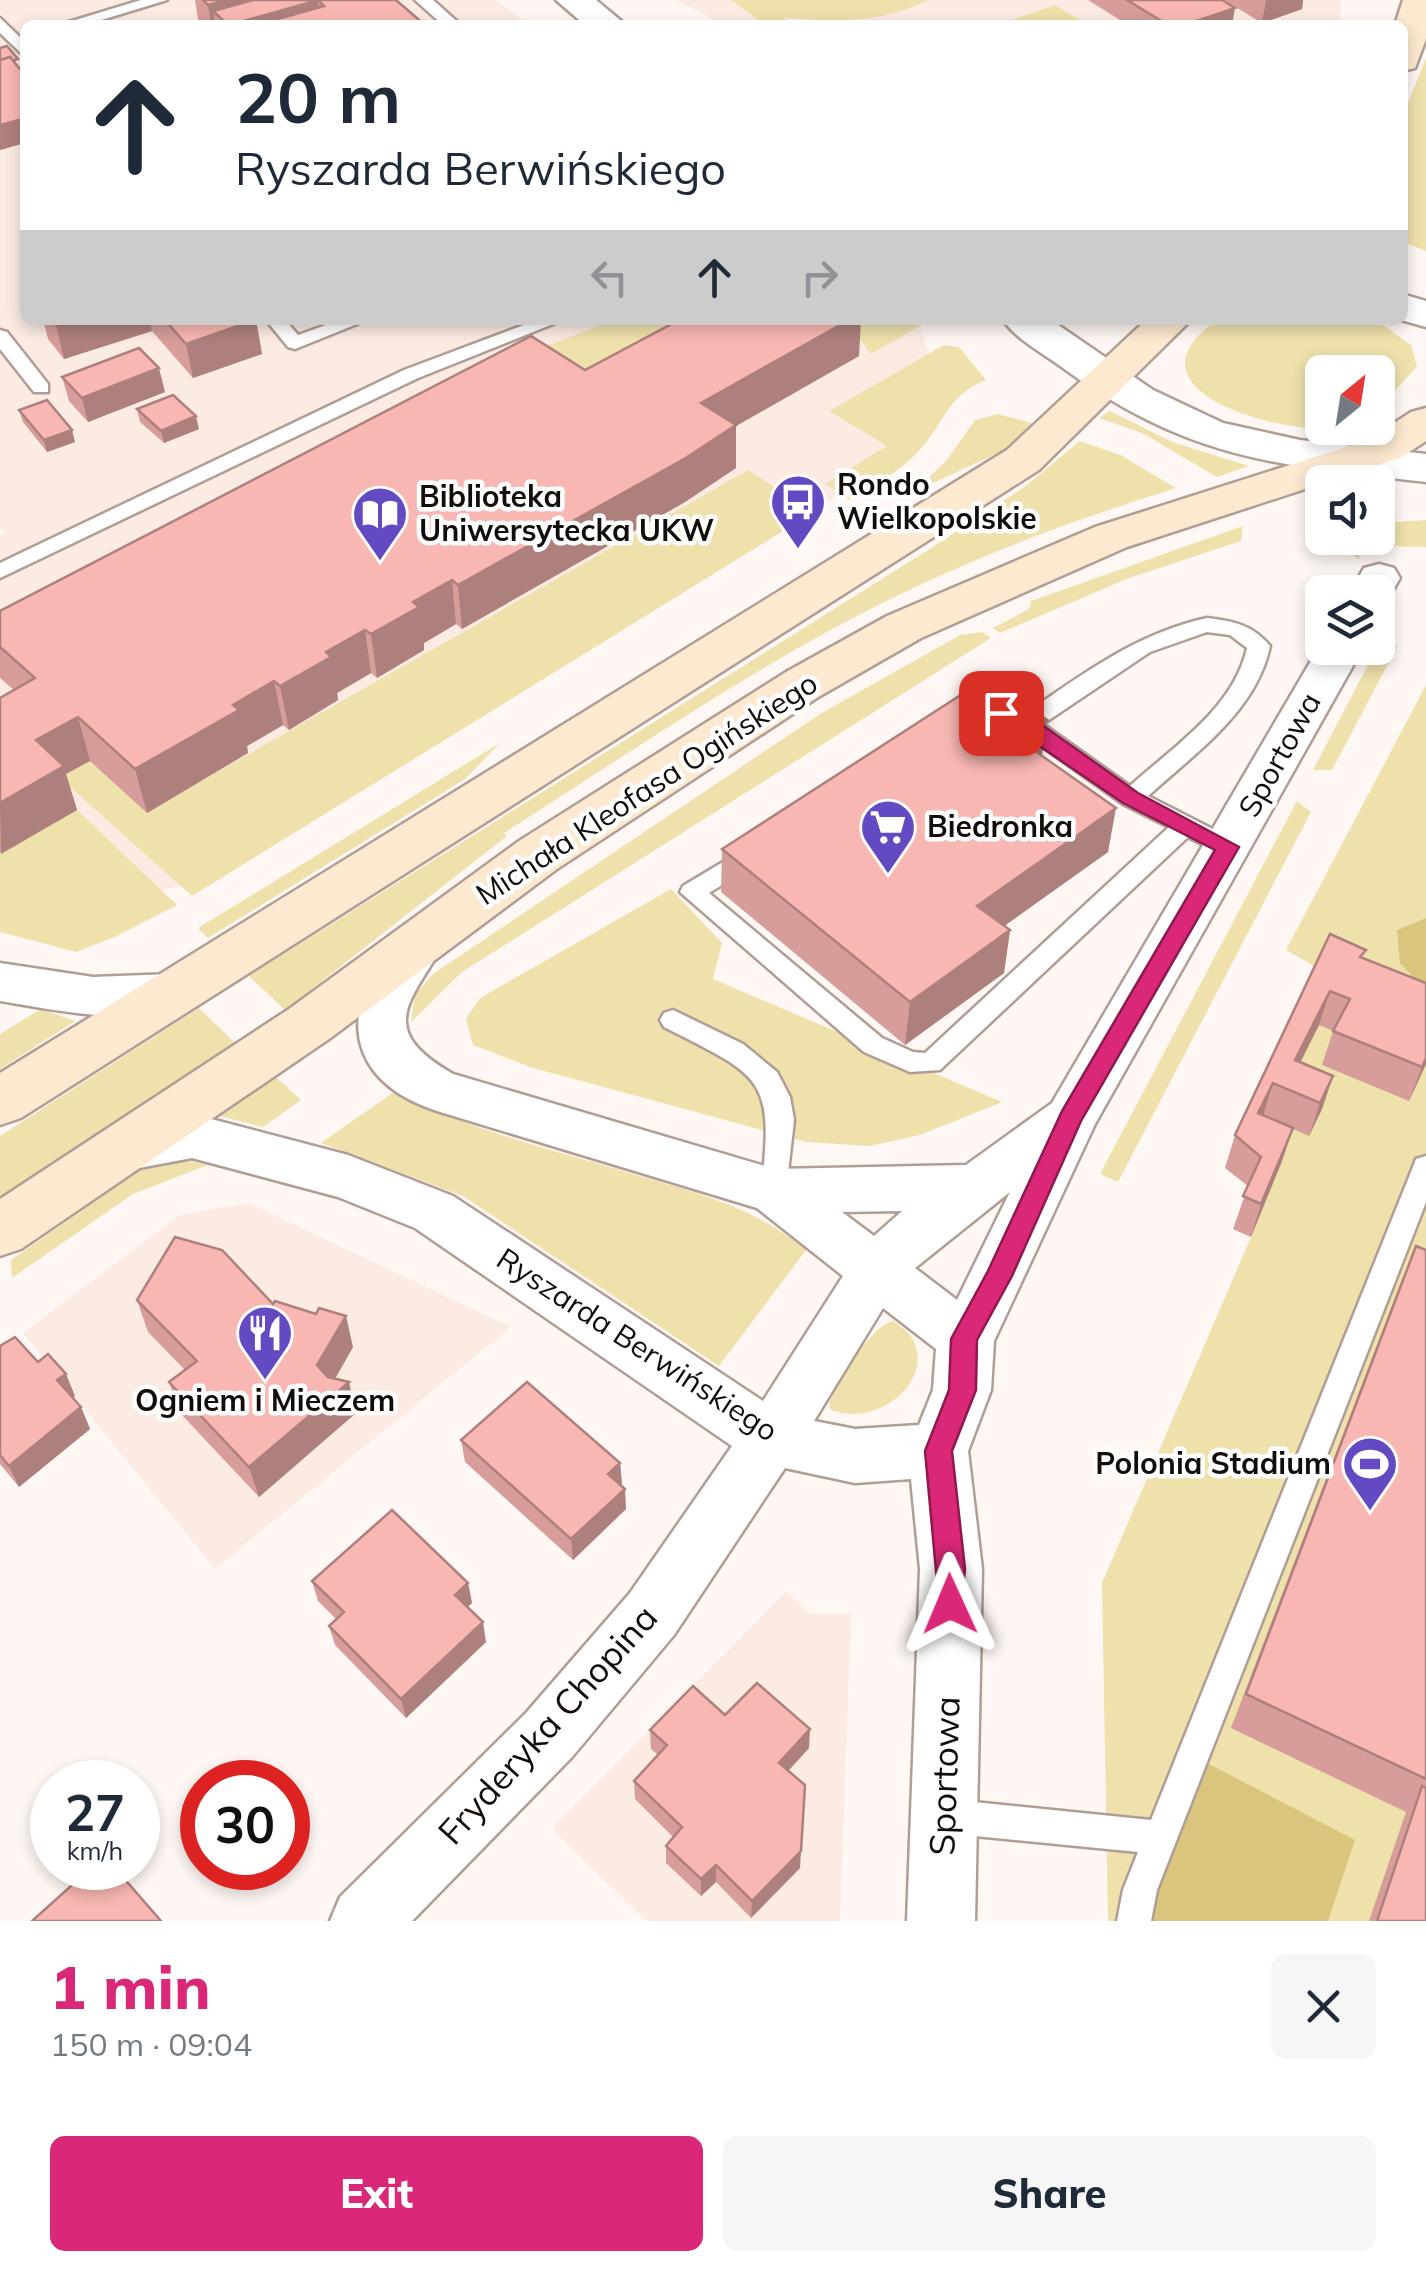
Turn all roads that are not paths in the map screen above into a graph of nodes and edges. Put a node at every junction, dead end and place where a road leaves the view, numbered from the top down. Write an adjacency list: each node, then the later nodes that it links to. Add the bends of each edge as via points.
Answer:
1 (158, 0): 4 (lane)
2 (423, 0): 5 (lane)
3 (1420, 0): 7 (main road)
4 (85, 20)
5 (447, 20)
6 (0, 23): 8 (lane)
7 (1408, 40)
8 (16, 43)
9 (279, 325): 10 (lane, via 295,343)
10 (344, 325)
11 (541, 325): 20 (lane, via 410,374)
12 (1031, 325): 15 (street)
13 (1164, 325): 15 (main road)
14 (0, 336): 16 (lane)
15 (1105, 378): 18 (street, via 1215,435); 30 (main road, via 1054,436 966,498)
16 (41, 388)
17 (1426, 420): 18 (main road, via 1384,448)
18 (1352, 458): 19 (street); 28 (main road, Michała Kleofasa Ogińskiego, via 1111,537 904,626 538,855)
19 (1426, 468)
20 (0, 571)
21 (1330, 665): 27 (street, Sportowa)
22 (1001, 713): 23 (lane)
23 (1027, 724): 24 (lane); 24 (lane, via 1179,628 1209,622 1248,632 1259,646 1258,658 1237,698)
24 (1130, 798): 25 (lane)
25 (1185, 826): 26 (lane, via 931,1064 873,1044 692,892); 27 (lane)
26 (776, 840)
27 (1228, 847): 33 (street, Sportowa)
28 (421, 940): 34 (main road, Michała Kleofasa Ogińskiego); 37 (street, via 389,983 379,1020 386,1050 419,1081)
29 (0, 982): 30 (street, via 93,996)
30 (172, 993): 32 (main road)
31 (673, 1020): 37 (lane, via 757,1063 780,1098)
32 (0, 1102)
33 (1071, 1118): 36 (street, Fryderyka Chopina); 40 (street, Sportowa)
34 (121, 1150): 38 (main road, Michała Kleofasa Ogińskiego); 41 (street, Ryszarda Berwińskiego, via 177,1136 218,1140 348,1177 434,1212)
35 (1426, 1167): 44 (lane)
36 (973, 1187): 37 (street); 39 (street, Fryderyka Chopina)
37 (775, 1191): 39 (street)
38 (0, 1231)
39 (876, 1271): 40 (street); 41 (street, Fryderyka Chopina)
40 (964, 1339): 42 (street, via 962,1390)
41 (771, 1439): 42 (street, Ryszarda Berwińskiego, via 855,1456); 45 (street, Fryderyka Chopina, via 652,1614 549,1735)
42 (938, 1451): 43 (street, Sportowa, via 951,1569)
43 (944, 1816): 44 (lane); 46 (street, Sportowa)
44 (1161, 1838): 47 (lane)
45 (364, 1921)
46 (941, 1921)
47 (1134, 1921)

